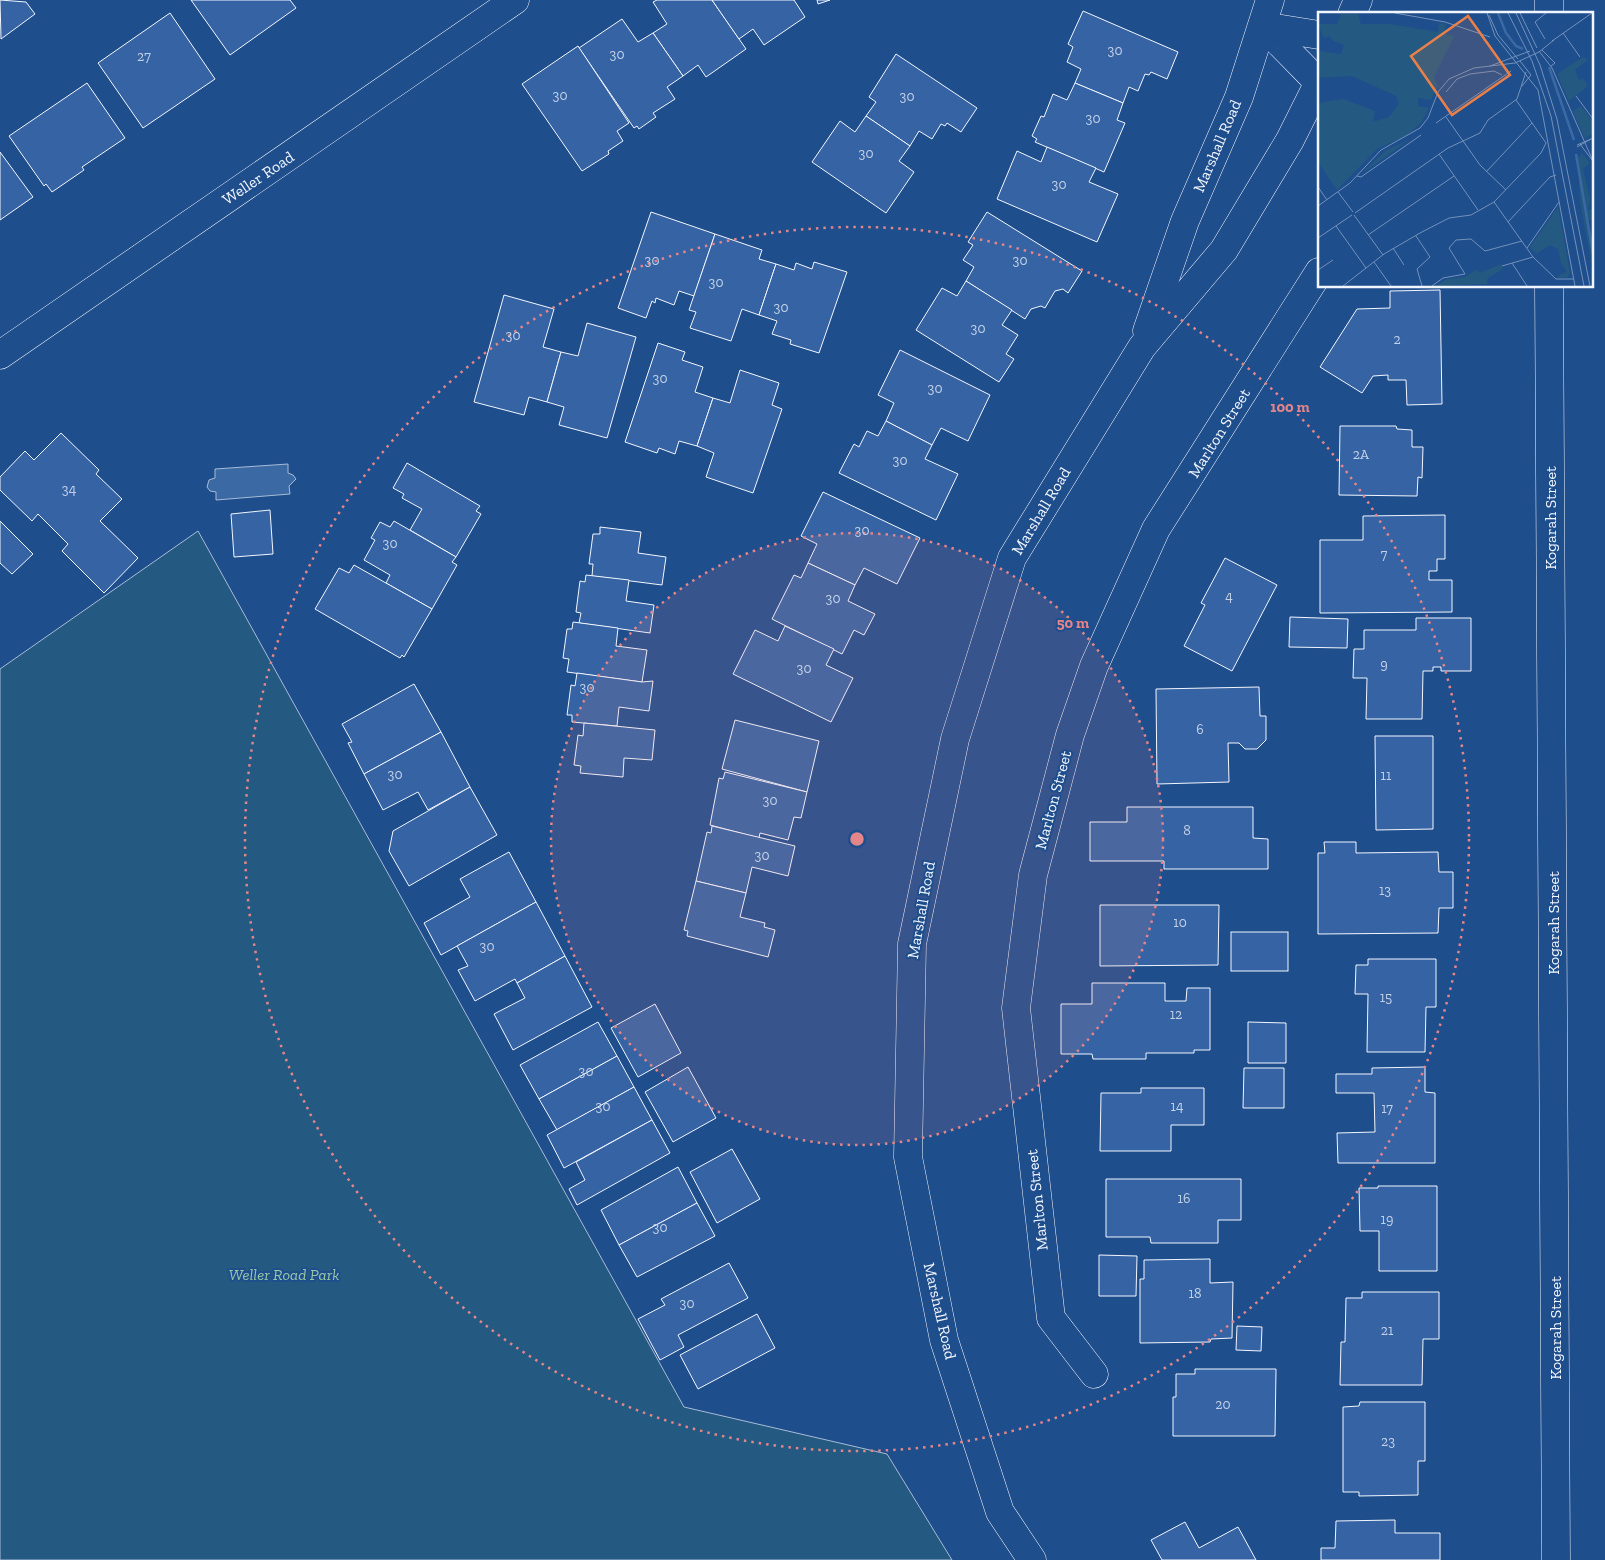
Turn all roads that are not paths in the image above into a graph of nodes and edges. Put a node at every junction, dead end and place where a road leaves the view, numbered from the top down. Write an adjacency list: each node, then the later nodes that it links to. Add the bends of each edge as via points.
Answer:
1 (516, 0): 12 (street, Weller Road)
2 (1270, 0): 5 (street, Marshall Road)
3 (1358, 0): 4 (street)
4 (1353, 12)
5 (1263, 26): 6 (street); 7 (street); 11 (street, Marshall Road, via 1239,97 1185,221)
6 (1318, 35)
7 (1318, 81)
8 (1318, 84): 11 (street, Marshall Road, via 1290,140 1224,250)
9 (1318, 274): 13 (street, Marlton Street, via 1156,529 1135,572 1080,705 1033,875 1016,1008 1051,1318)
10 (1549, 288): 15 (street, Kogarah Street)
11 (1142, 347): 14 (street, Marshall Road, via 1012,558 954,739 912,944 908,1157 932,1282 944,1340 1000,1512)
12 (0, 355)
13 (1094, 1374)
14 (1032, 1560)
15 (1556, 1560)

